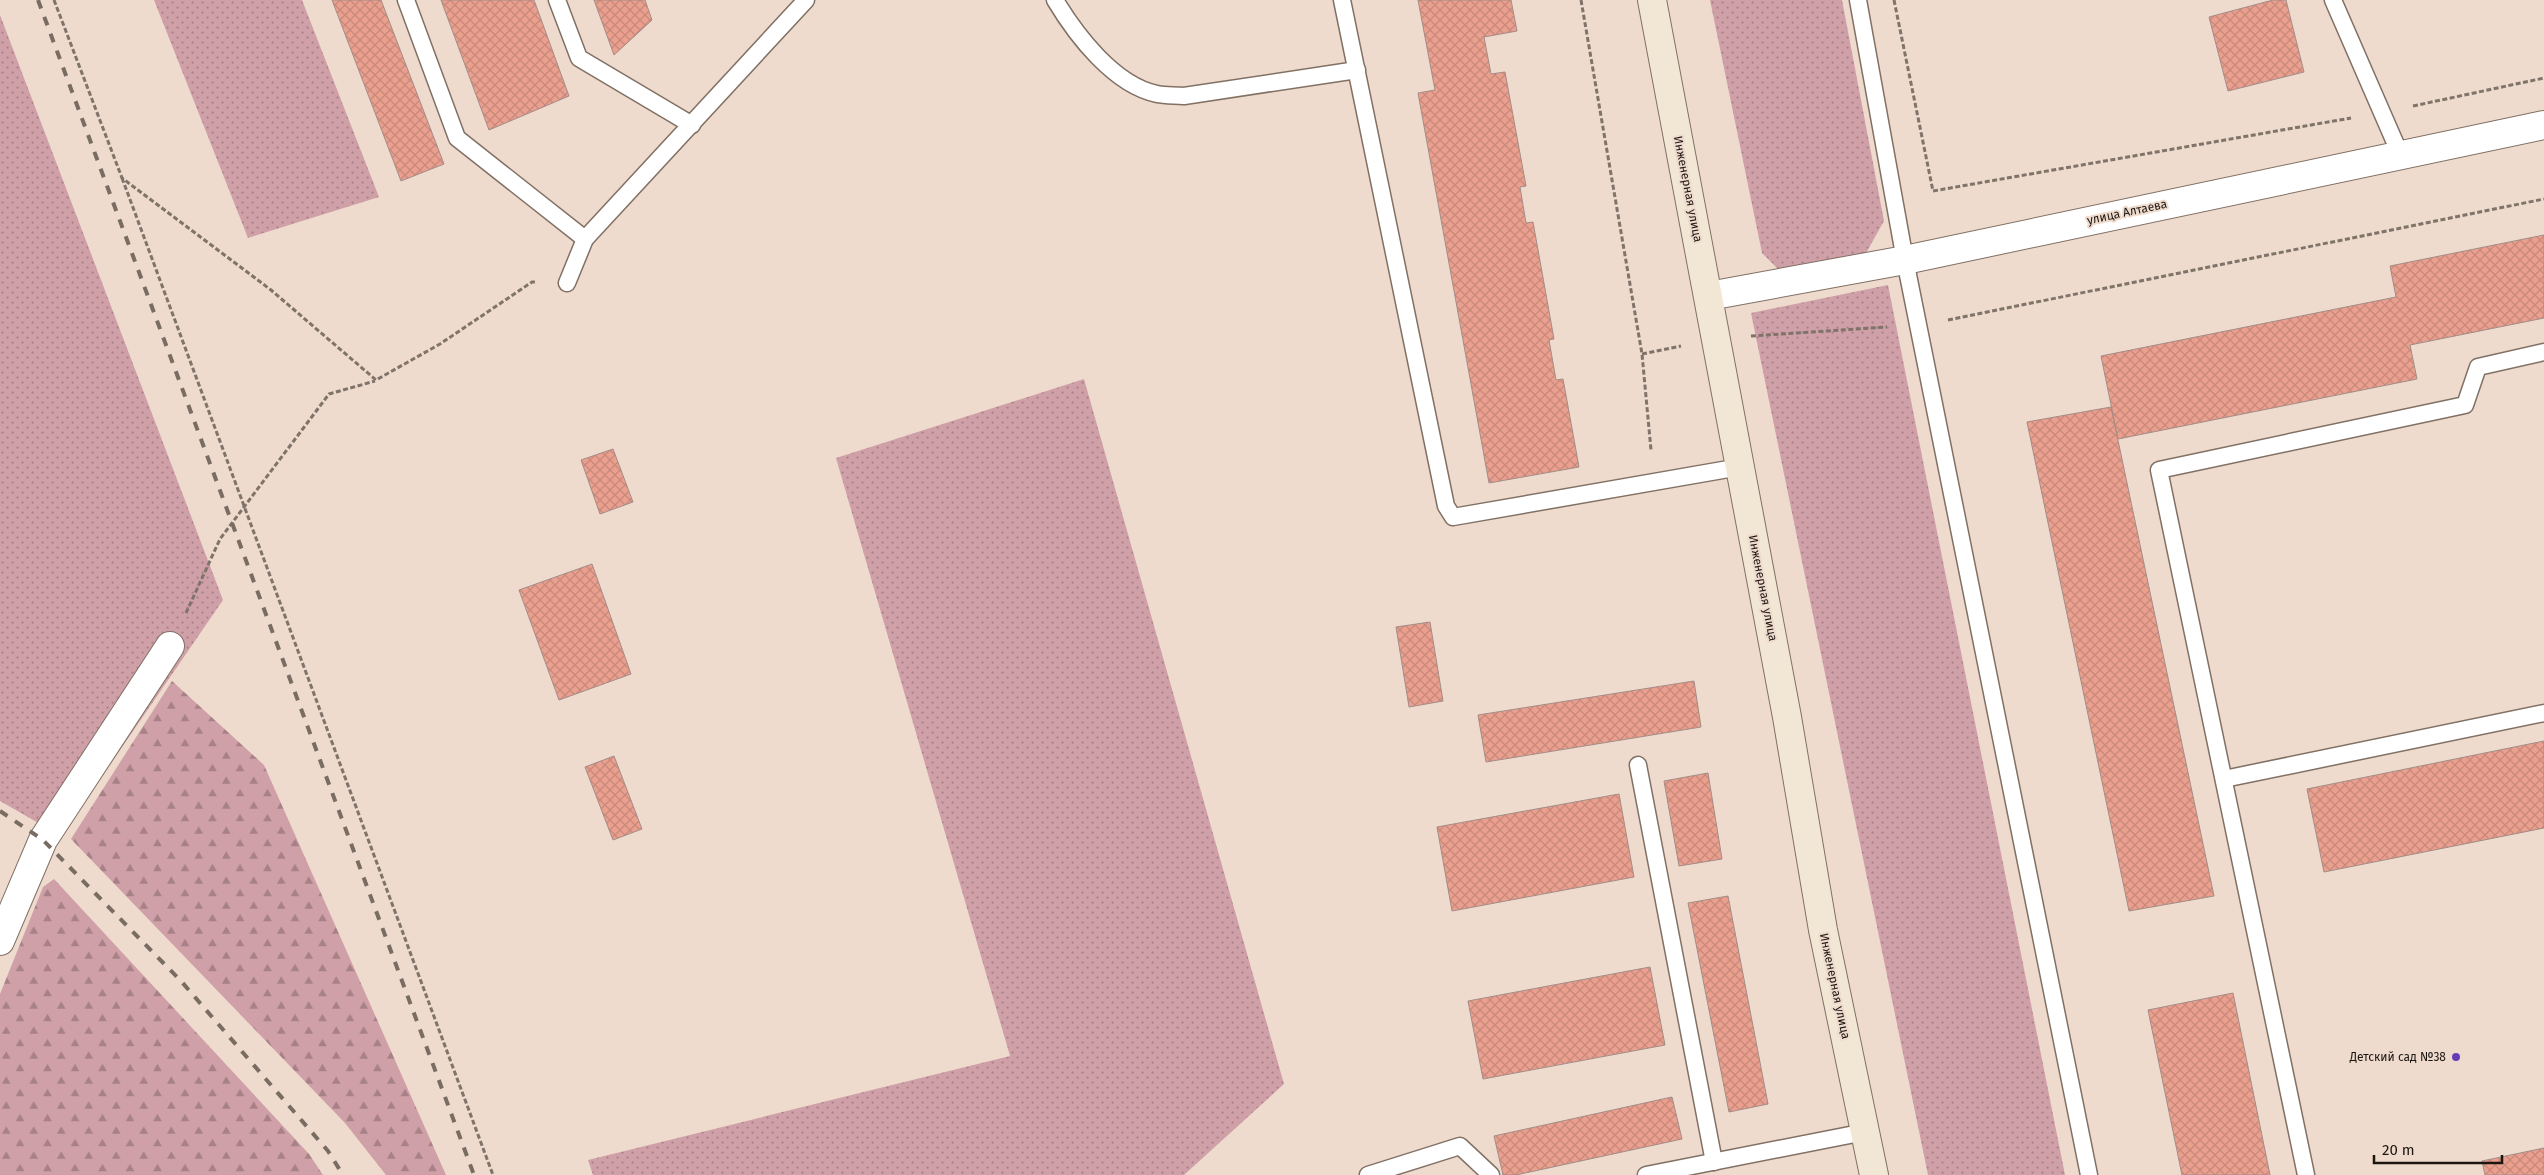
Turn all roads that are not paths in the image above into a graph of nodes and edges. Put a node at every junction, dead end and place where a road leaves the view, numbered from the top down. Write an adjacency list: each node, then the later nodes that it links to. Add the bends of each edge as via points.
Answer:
1 (406, 0): 13 (lane, via 457,138)
2 (557, 0): 10 (lane, via 579,58)
3 (806, 0): 10 (lane)
4 (1055, 0): 9 (lane, via 1070,25 1111,68 1136,86 1157,94 1184,96)
5 (1342, 0): 9 (lane)
6 (1652, 0): 16 (main road, Инженерная улица)
7 (1858, 0): 14 (lane)
8 (2333, 0): 12 (lane)
9 (1357, 70): 18 (lane, via 1446,506 1453,517)
10 (692, 125): 13 (lane)
11 (2544, 125): 12 (street, улица Алтаева)
12 (2400, 154): 14 (street, улица Алтаева)
13 (585, 240): 15 (lane)
14 (1905, 260): 16 (street, улица Алтаева); 30 (lane)
15 (568, 282)
16 (1709, 296): 18 (main road, Инженерная улица)
17 (2544, 352): 22 (lane, via 2478,367 2465,405 2159,470)
18 (1740, 467): 24 (main road, Инженерная улица, via 1823,930)
19 (170, 646): 23 (street, via 43,840)
20 (2544, 713): 22 (lane)
21 (1638, 765): 25 (lane)
22 (2224, 779): 31 (lane)
23 (0, 941)
24 (1865, 1132): 25 (lane); 29 (main road, Инженерная улица)
25 (1714, 1162): 28 (lane)
26 (1368, 1175): 27 (lane, via 1460,1146)
27 (1491, 1175)
28 (1646, 1175)
29 (1874, 1175)
30 (2089, 1175)
31 (2306, 1175)

